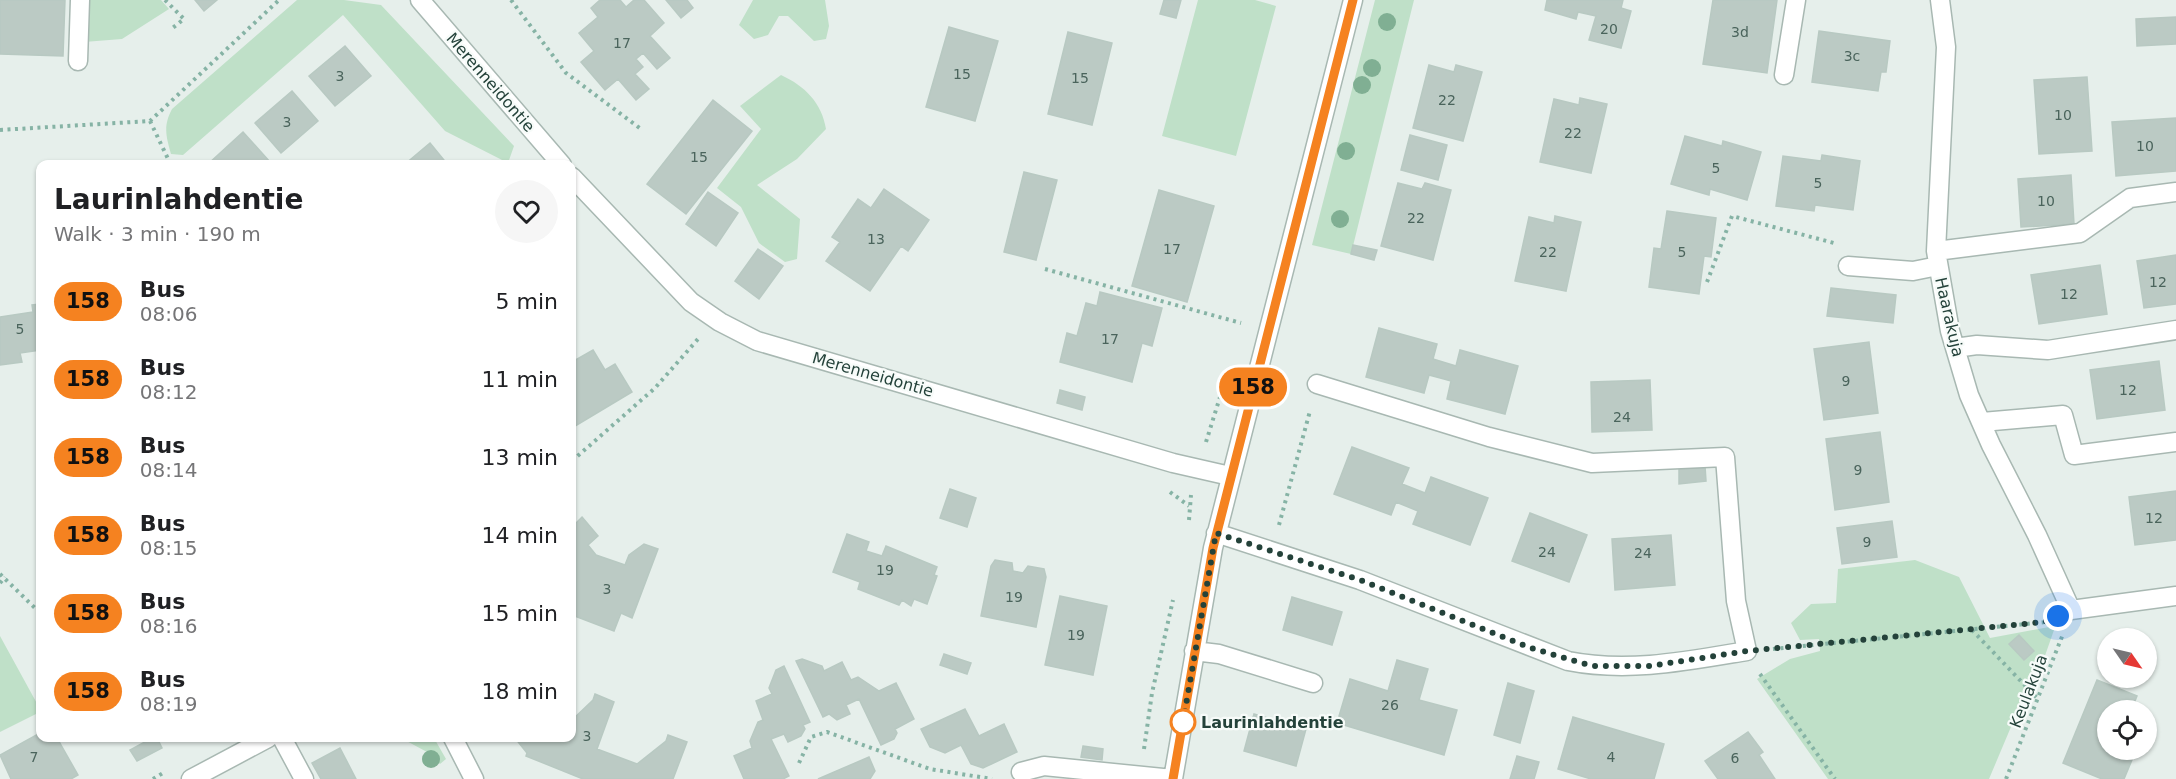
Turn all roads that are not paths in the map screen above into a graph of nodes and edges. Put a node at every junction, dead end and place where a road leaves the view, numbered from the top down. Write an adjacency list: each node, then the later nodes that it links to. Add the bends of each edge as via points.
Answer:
1 (80, 0): 6 (street)
2 (420, 0): 8 (street, Merenneidontie)
3 (1353, 0): 18 (street)
4 (1796, 0): 7 (street)
5 (1940, 0): 11 (street, Haarakuja, via 1946,47)
6 (78, 61)
7 (1784, 75)
8 (558, 160)
9 (576, 181): 18 (street, Merenneidontie, via 691,302 757,341 1173,463)
10 (2176, 192): 11 (street, via 2130,198 2080,234)
11 (1937, 258): 12 (street, via 1913,271); 14 (street, Haarakuja)
12 (1848, 266)
13 (2176, 330): 14 (street, via 2048,350 1977,345)
14 (1955, 348): 16 (street, Haarakuja)
15 (1317, 384): 19 (street, via 1489,437 1592,463 1725,457 1736,601 1747,651 1650,666 1592,666 1568,661 1360,580)
16 (1982, 422): 17 (street, via 2063,415 2074,455); 20 (street, Haarakuja, via 2071,610)
17 (2176, 442)
18 (1230, 476): 19 (street)
19 (1216, 533): 21 (street)
20 (2176, 597)
21 (1194, 651): 22 (street, via 1219,654); 30 (street)
22 (1313, 683)
23 (260, 742): 27 (street)
24 (284, 742): 28 (street)
25 (455, 742): 29 (street)
26 (1021, 772): 30 (street, via 1044,766)
27 (191, 779)
28 (304, 779)
29 (474, 779)
30 (1173, 779)

